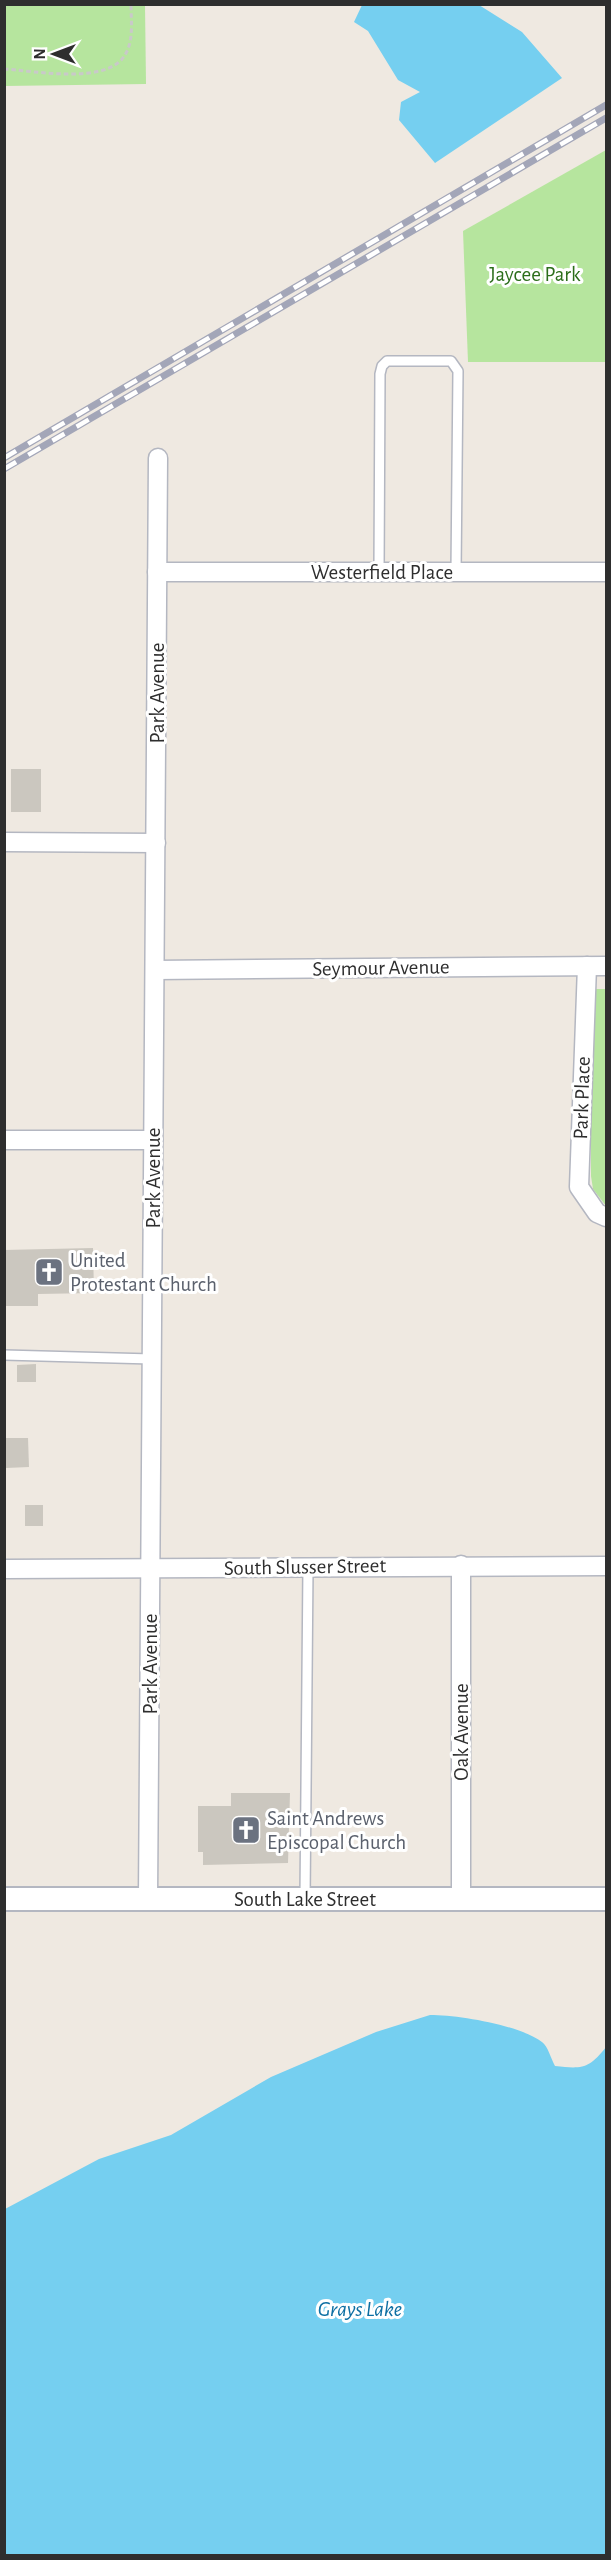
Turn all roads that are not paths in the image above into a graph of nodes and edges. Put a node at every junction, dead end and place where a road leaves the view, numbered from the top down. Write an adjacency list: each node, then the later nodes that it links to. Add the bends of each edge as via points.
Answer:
1 (158, 458): 2 (street, Park Avenue)
2 (157, 572): 3 (street, Westerfield Place); 7 (street, Park Avenue)
3 (379, 572): 4 (street, Westerfield Place); 4 (lane, via 380,374 387,361 451,361 458,371)
4 (456, 572): 5 (street, Westerfield Place)
5 (606, 572)
6 (4, 842): 7 (street)
7 (156, 843): 10 (street, Park Avenue)
8 (587, 966): 9 (street, Seymour Avenue); 10 (street, Seymour Avenue); 13 (street, Park Place, via 579,1187 597,1213)
9 (606, 966)
10 (155, 970): 12 (street, Park Avenue)
11 (4, 1140): 12 (street)
12 (153, 1140): 15 (street, Park Avenue)
13 (606, 1217)
14 (4, 1355): 15 (lane)
15 (152, 1359): 20 (street, Park Avenue)
16 (461, 1565): 17 (street, South Slusser Street); 18 (street, South Slusser Street); 24 (street, Oak Avenue)
17 (606, 1566)
18 (308, 1567): 20 (street, South Slusser Street); 23 (lane)
19 (4, 1569): 20 (street, South Slusser Street)
20 (150, 1569): 22 (street, Park Avenue)
21 (4, 1899): 22 (street, South Lake Street)
22 (148, 1899): 23 (street, South Lake Street)
23 (305, 1899): 24 (street, South Lake Street)
24 (461, 1899): 25 (street, South Lake Street)
25 (606, 1899)

